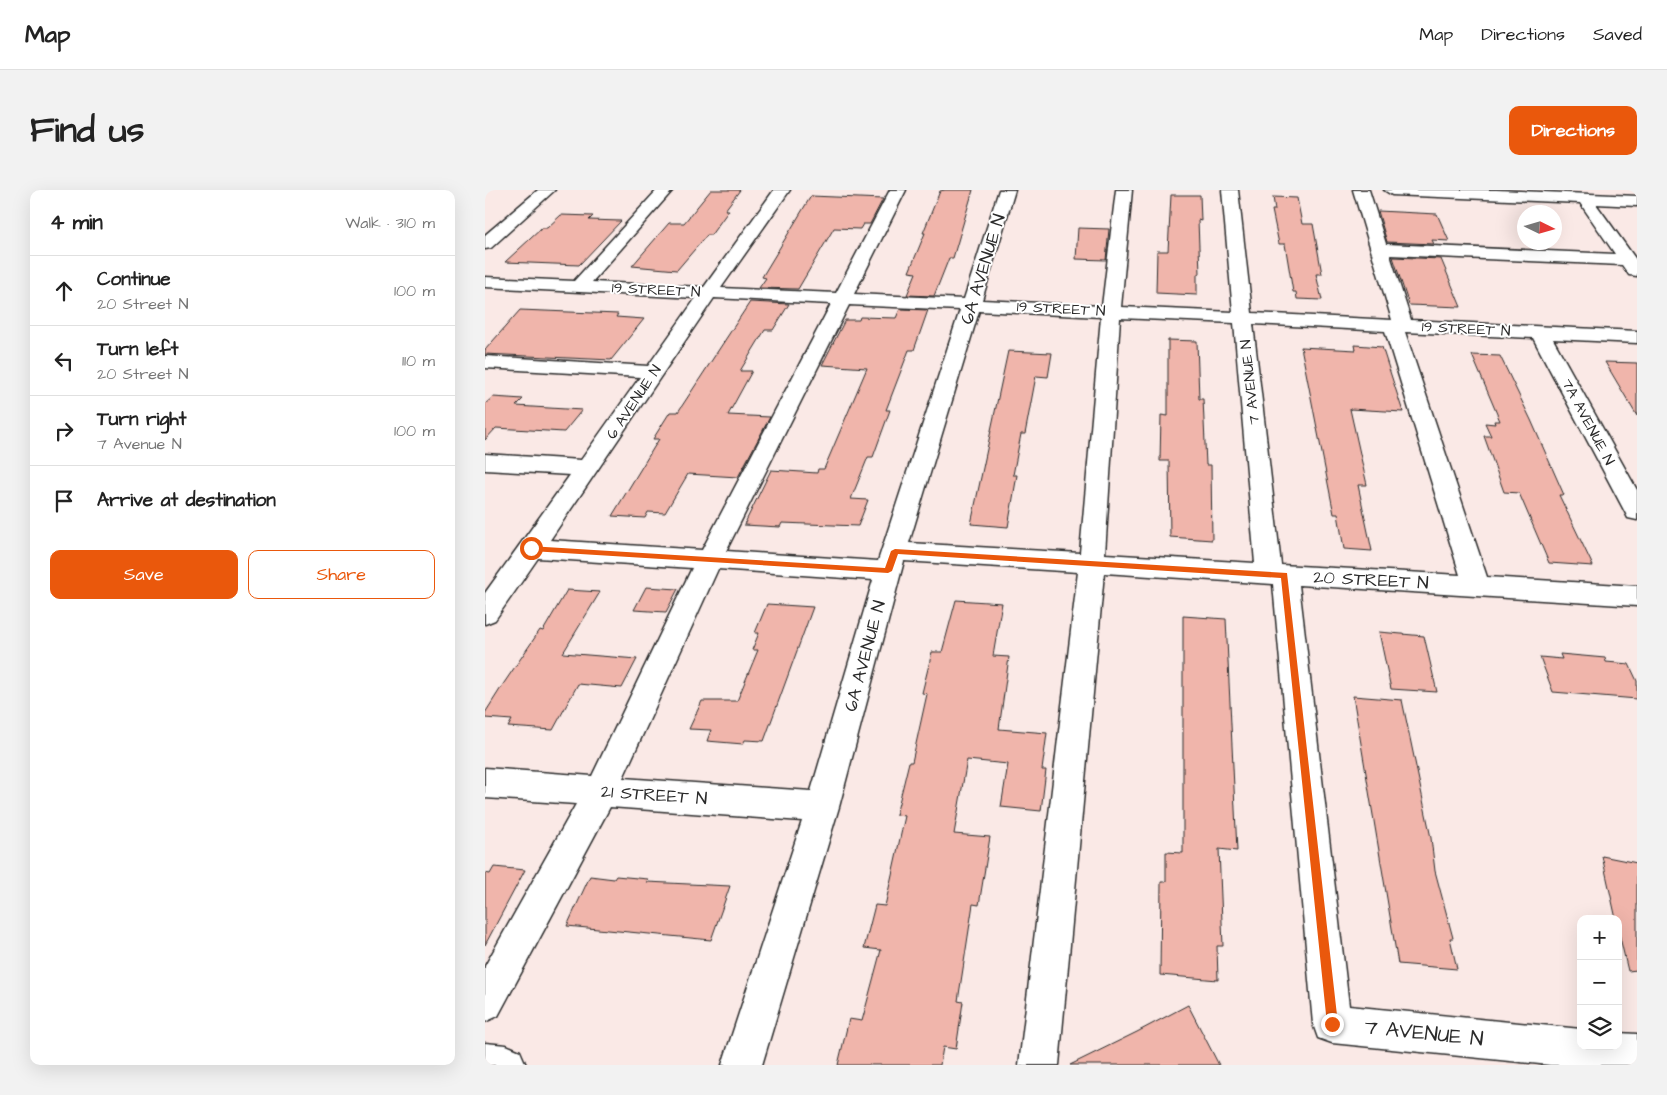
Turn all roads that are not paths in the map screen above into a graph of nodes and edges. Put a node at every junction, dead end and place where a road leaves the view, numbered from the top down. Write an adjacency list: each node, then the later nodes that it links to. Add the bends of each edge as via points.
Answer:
1 (547, 190): 12 (street)
2 (665, 190): 17 (street)
3 (782, 190): 18 (street, 6 AVENUE N)
4 (898, 190): 19 (street)
5 (1007, 190): 20 (street, 6A AVENUE N)
6 (1124, 190): 21 (street)
7 (1231, 190): 22 (street, 7 AVENUE N)
8 (1361, 190): 13 (street)
9 (1393, 190): 10 (street)
10 (1584, 198): 11 (street); 14 (street)
11 (1637, 201)
12 (485, 244)
13 (1380, 249): 14 (street); 23 (street)
14 (1626, 260): 15 (street)
15 (1637, 274)
16 (485, 282): 17 (street, 19 STREET N)
17 (578, 287): 18 (street, 19 STREET N)
18 (707, 293): 19 (street, 19 STREET N); 27 (street, 6 AVENUE N)
19 (842, 299): 20 (street, 19 STREET N); 32 (street)
20 (972, 305): 21 (street, 19 STREET N); 33 (street, 6A AVENUE N)
21 (1111, 312): 22 (street, 19 STREET N); 34 (street)
22 (1243, 318): 23 (street, 19 STREET N); 35 (street, 7 AVENUE N)
23 (1398, 325): 24 (street, 19 STREET N); 36 (street)
24 (1540, 332): 25 (street, 19 STREET N); 30 (street, 7A AVENUE N)
25 (1637, 337)
26 (485, 362): 27 (street)
27 (654, 372): 29 (street, 6 AVENUE N)
28 (485, 462): 29 (street)
29 (588, 468): 31 (street, 6 AVENUE N)
30 (1637, 512)
31 (531, 548): 32 (street, 20 STREET N); 38 (street, 6 AVENUE N)
32 (709, 560): 33 (street, 20 STREET N); 40 (street)
33 (892, 561): 34 (street, 20 STREET N); 41 (street, 6A AVENUE N)
34 (1092, 563): 35 (street, 20 STREET N); 47 (street)
35 (1277, 574): 36 (street, 20 STREET N); 43 (street, 7 AVENUE N, via 1332,1024)
36 (1477, 587): 37 (street, 20 STREET N)
37 (1637, 596)
38 (489, 602)
39 (485, 783): 40 (street, 21 STREET N)
40 (601, 791): 41 (street, 21 STREET N); 42 (street)
41 (823, 807): 46 (street, 6A AVENUE N)
42 (485, 1002)
43 (1637, 1054)
44 (485, 1063): 45 (street)
45 (506, 1065)
46 (741, 1065)
47 (1039, 1065)

